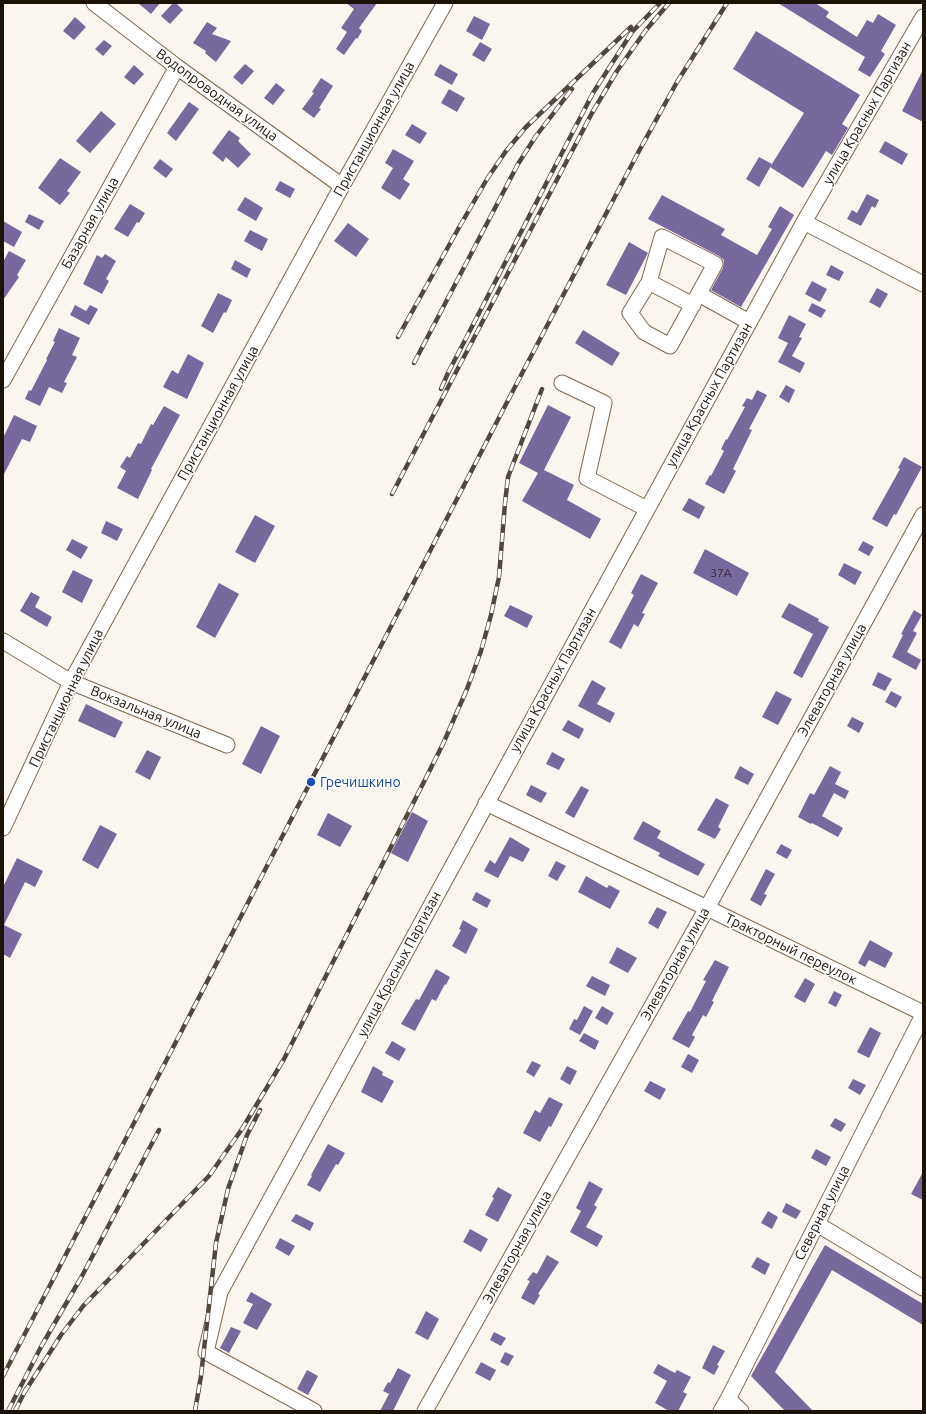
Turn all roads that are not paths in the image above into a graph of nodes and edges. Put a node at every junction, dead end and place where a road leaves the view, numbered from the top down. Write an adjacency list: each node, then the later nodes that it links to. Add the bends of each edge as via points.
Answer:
1 (94, 3): 4 (street, Водопроводная улица)
2 (445, 3): 5 (street, Пристанционная улица)
3 (923, 17): 6 (street, улица Красных Партизан)
4 (177, 67): 5 (street, Водопроводная улица); 11 (street, Базарная улица)
5 (342, 186): 16 (street, Пристанционная улица)
6 (804, 222): 8 (street); 10 (street, улица Красных Партизан)
7 (649, 282): 9 (street); 9 (street, via 630,313 644,332 670,346); 9 (street, via 662,237 715,264)
8 (923, 284)
9 (696, 299): 10 (street)
10 (749, 322): 13 (street, улица Красных Партизан)
11 (3, 380)
12 (562, 383): 13 (street, via 604,403 587,478)
13 (647, 509): 18 (street, улица Красных Партизан)
14 (923, 515): 20 (street, Элеваторная улица)
15 (3, 641): 16 (street, Вокзальная улица)
16 (71, 682): 17 (street, Вокзальная улица); 19 (street, Пристанционная улица)
17 (227, 745)
18 (486, 804): 20 (street, Тракторный переулок); 26 (street, улица Красных Партизан, via 220,1292 206,1352)
19 (3, 828)
20 (707, 908): 21 (street, Тракторный переулок); 27 (street, Элеваторная улица)
21 (923, 1014): 22 (street, Северная улица)
22 (919, 1037): 23 (street, Северная улица)
23 (817, 1224): 24 (street); 25 (street, Северная улица)
24 (923, 1288)
25 (724, 1405): 28 (street)
26 (314, 1411)
27 (425, 1411)
28 (741, 1411)

